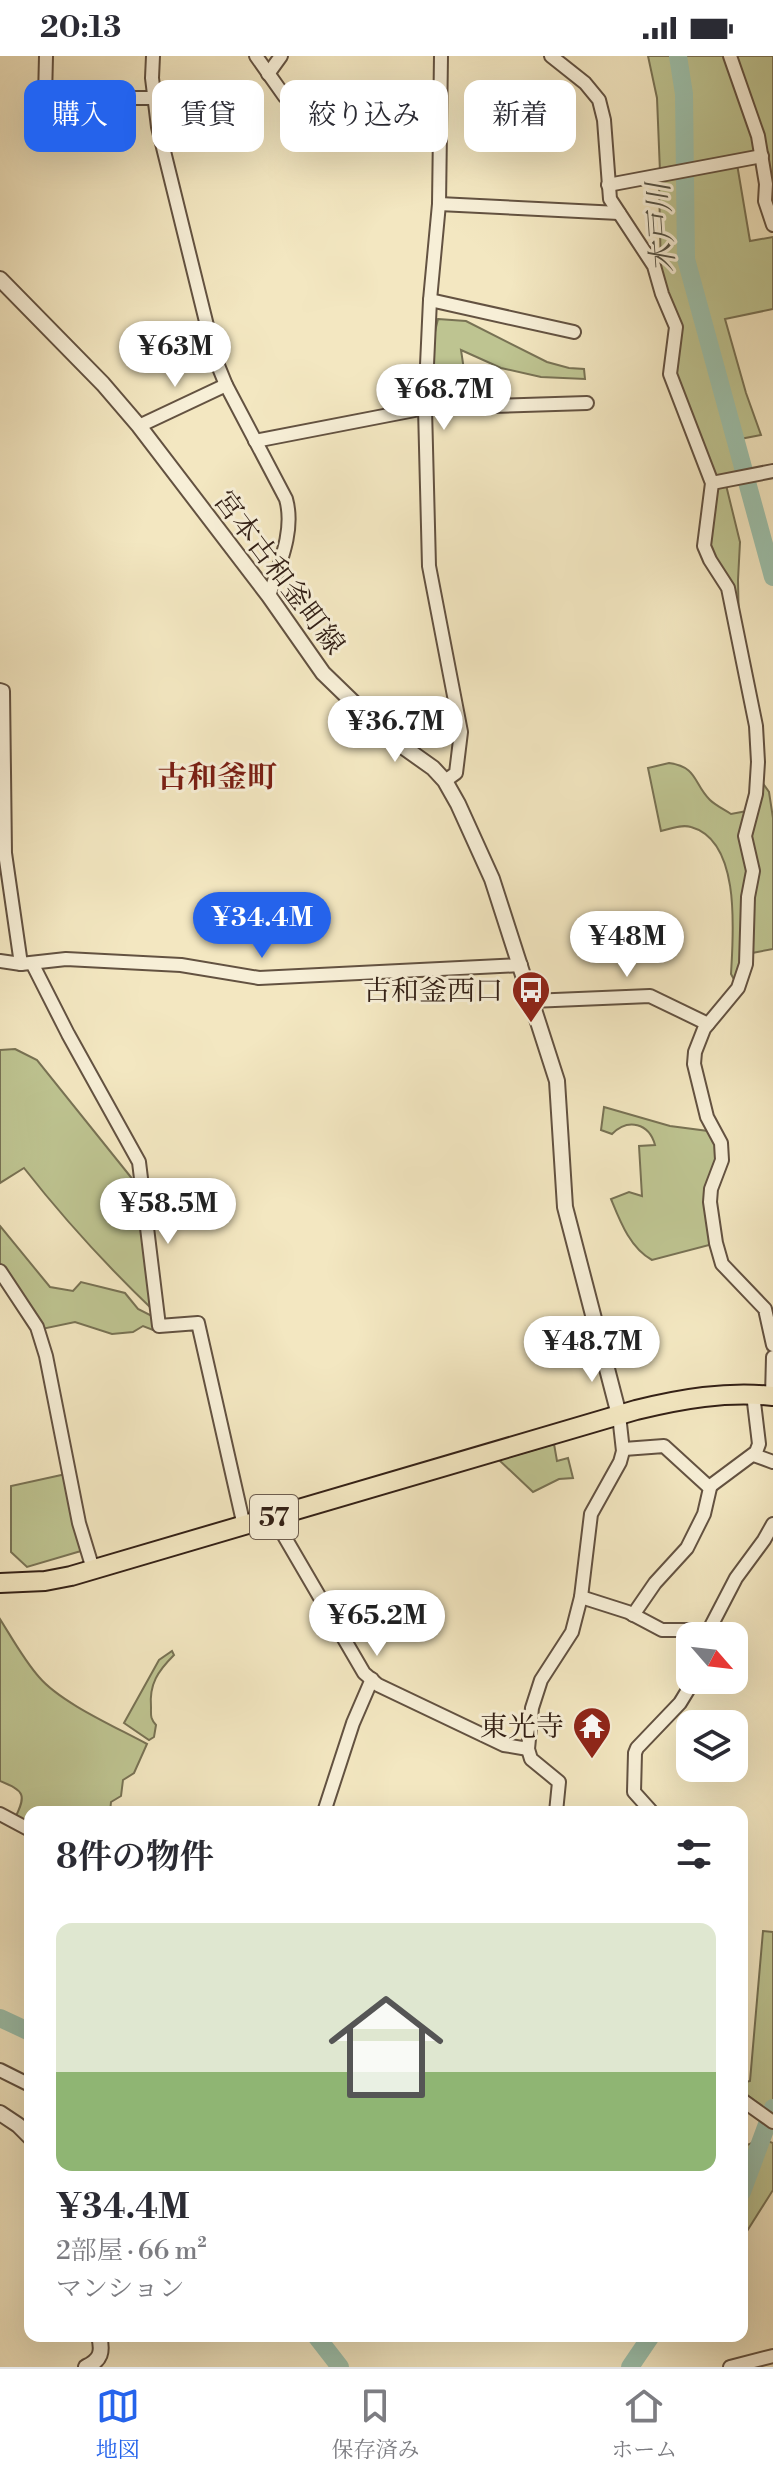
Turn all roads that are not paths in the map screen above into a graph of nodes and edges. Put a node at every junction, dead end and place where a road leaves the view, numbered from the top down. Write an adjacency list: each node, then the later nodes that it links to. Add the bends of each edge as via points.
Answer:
1 (46, 56): 11 (street, via 45,98)
2 (153, 56): 9 (street)
3 (256, 56): 8 (street)
4 (281, 56): 8 (street)
5 (441, 56): 15 (street)
6 (551, 56): 14 (street, via 599,100)
7 (730, 56): 13 (street)
8 (268, 74): 10 (street)
9 (152, 80)
10 (280, 90)
11 (152, 98)
12 (164, 152): 21 (street)
13 (762, 156): 14 (street); 17 (street, via 765,201)
14 (608, 185): 16 (street)
15 (439, 204): 16 (street); 19 (street)
16 (619, 213): 27 (street, via 654,266 676,327 670,374)
17 (773, 225)
18 (0, 279): 24 (street, 宮本古和釜町線)
19 (430, 300): 20 (street); 23 (street)
20 (574, 332)
21 (226, 385): 24 (street); 25 (street)
22 (587, 403): 23 (street)
23 (425, 408): 25 (street); 30 (street, via 429,566 461,732 456,773)
24 (139, 426): 28 (street, 宮本古和釜町線)
25 (255, 441): 28 (street, via 290,513)
26 (769, 472): 27 (street)
27 (712, 483): 35 (street, via 704,546 728,588 756,726 758,762 745,836 753,871 746,964 738,988)
28 (269, 596): 30 (street, 宮本古和釜町線, via 323,673 388,736)
29 (0, 690): 32 (street, via 5,853)
30 (445, 781): 33 (street, 宮本古和釜町線, via 478,844)
31 (0, 961): 32 (street)
32 (26, 964): 33 (street, via 66,959 181,965 259,978); 47 (street, via 139,1162 159,1326 198,1323)
33 (521, 965): 34 (street, 宮本古和釜町線)
34 (531, 1001): 35 (street, via 650,996); 40 (street, 宮本古和釜町線, via 559,1095 565,1207)
35 (708, 1024): 37 (street, via 694,1064 707,1117 721,1143 722,1160 710,1202 716,1243 722,1264 765,1309)
36 (0, 1271): 48 (street, via 37,1327 43,1346)
37 (773, 1345)
38 (773, 1357): 39 (street)
39 (766, 1395): 40 (main road, 57, via 687,1398); 42 (street)
40 (619, 1415): 41 (street); 45 (main road, 57)
41 (624, 1449): 44 (street, via 662,1445); 50 (street, via 591,1514)
42 (754, 1455): 43 (street); 44 (street)
43 (773, 1462)
44 (709, 1487): 51 (street, via 704,1514 687,1548)
45 (273, 1517): 47 (main road, 57); 54 (street)
46 (773, 1524): 52 (street, via 736,1578)
47 (244, 1526): 48 (main road, 57)
48 (93, 1569): 49 (main road, 57, via 45,1581)
49 (0, 1583)
50 (581, 1597): 51 (street); 56 (street, via 572,1632 541,1680)
51 (633, 1615): 53 (street, via 662,1630)
52 (714, 1622)
53 (676, 1631)
54 (372, 1679): 56 (street, via 504,1745); 57 (street)
55 (685, 1694): 59 (street, via 635,1753 634,1792)
56 (528, 1749): 58 (street, via 531,1759 559,1782)
57 (326, 1806)
58 (557, 1806)
59 (647, 1806)
60 (0, 1814): 61 (street)
61 (24, 1827)
62 (0, 2070): 63 (street)
63 (24, 2082)
64 (748, 2104): 66 (street)
65 (0, 2113): 67 (street)
66 (773, 2122)
67 (24, 2131)
68 (100, 2342): 70 (street, via 98,2361)
69 (773, 2356): 71 (street)
70 (86, 2367)
71 (730, 2367)

